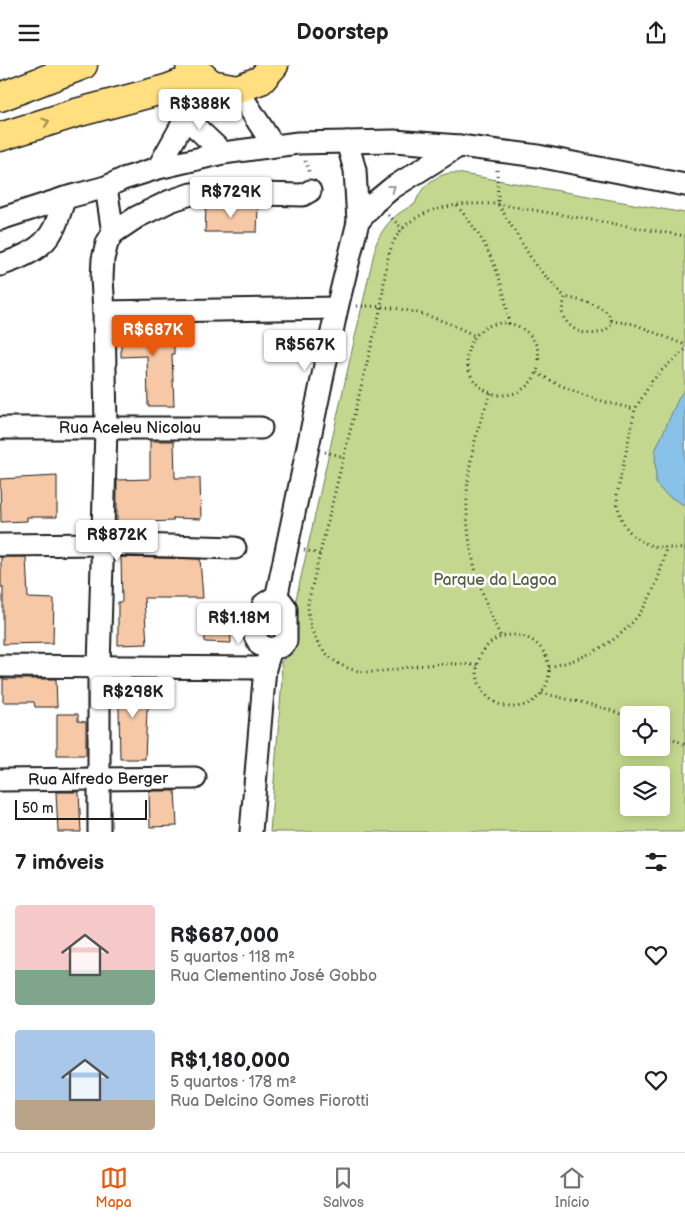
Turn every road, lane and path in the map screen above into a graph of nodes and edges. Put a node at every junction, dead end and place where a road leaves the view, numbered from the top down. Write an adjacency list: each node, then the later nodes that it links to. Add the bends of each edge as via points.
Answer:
1 (83, 65): 5 (highway)
2 (279, 67): 4 (highway, via 261,80)
3 (193, 74): 4 (highway, via 211,84); 6 (street); 7 (highway, one-way to 3, via 166,89)
4 (236, 89): 10 (street)
5 (0, 97)
6 (186, 118): 13 (street); 14 (street)
7 (0, 137)
8 (347, 142): 9 (street); 11 (street, via 394,141); 22 (street, via 354,170)
9 (298, 143): 10 (street); 17 (path, via 309,170)
10 (273, 145): 13 (street)
11 (459, 146): 12 (street); 22 (street, one-way to 11, via 392,187)
12 (496, 151): 15 (street, via 538,156); 19 (path)
13 (223, 153): 14 (street)
14 (158, 168): 16 (street)
15 (685, 185)
16 (106, 187): 18 (street); 23 (street)
17 (310, 191): 23 (street, via 303,195 192,194 137,217)
18 (65, 198): 21 (street); 25 (street, via 54,228 44,243 24,257)
19 (498, 204): 20 (path); 24 (path); 26 (path, via 536,266)
20 (456, 205): 27 (path, via 421,215 396,237 390,246); 31 (path, via 478,233 495,263)
21 (0, 219)
22 (358, 222): 28 (street)
23 (113, 233): 29 (street, via 103,259)
24 (685, 236)
25 (0, 265)
26 (565, 297): 30 (path, via 602,309); 30 (path, via 562,315 581,333 593,335 604,332)
27 (381, 306): 28 (path); 32 (path, via 425,313); 48 (path, via 308,603 309,624 323,651 352,669 374,672 431,664)
28 (337, 308): 29 (street); 47 (street, via 276,599 286,608 286,641)
29 (104, 312): 40 (street)
30 (611, 321): 33 (path, via 634,323)
31 (510, 324): 32 (path, via 491,325); 35 (path, via 526,331 538,346 540,365)
32 (476, 336): 36 (path, via 470,344 467,364 475,382)
33 (685, 345)
34 (685, 350): 37 (path, via 652,381)
35 (537, 373): 36 (path, via 518,393); 37 (path, via 587,397)
36 (490, 393): 46 (path, via 470,461 466,509 475,570 489,613)
37 (635, 409): 44 (path, via 617,495 619,513 635,537)
38 (0, 428): 40 (street, Rua Aceleu Nicolau)
39 (261, 428): 40 (street, Rua Aceleu Nicolau)
40 (106, 429): 41 (street)
41 (102, 544): 42 (street); 43 (street); 50 (street)
42 (0, 545)
43 (235, 547)
44 (666, 547): 45 (path); 51 (path, via 654,591 628,628 592,653)
45 (685, 549)
46 (501, 637): 48 (path, via 485,647); 51 (path, via 519,635 536,643 543,649)
47 (268, 659): 50 (street); 60 (street)
48 (477, 665): 52 (path, via 480,685 500,705 518,707)
49 (0, 666): 50 (street)
50 (99, 666): 57 (street)
51 (549, 667): 52 (path, via 547,685)
52 (542, 693): 53 (path)
53 (620, 714)
54 (670, 737): 55 (path)
55 (685, 745)
56 (195, 778): 57 (street, Rua Alfredo Berger)
57 (98, 779): 58 (street, Rua Alfredo Berger); 59 (street)
58 (0, 780)
59 (99, 832)
60 (251, 832)

